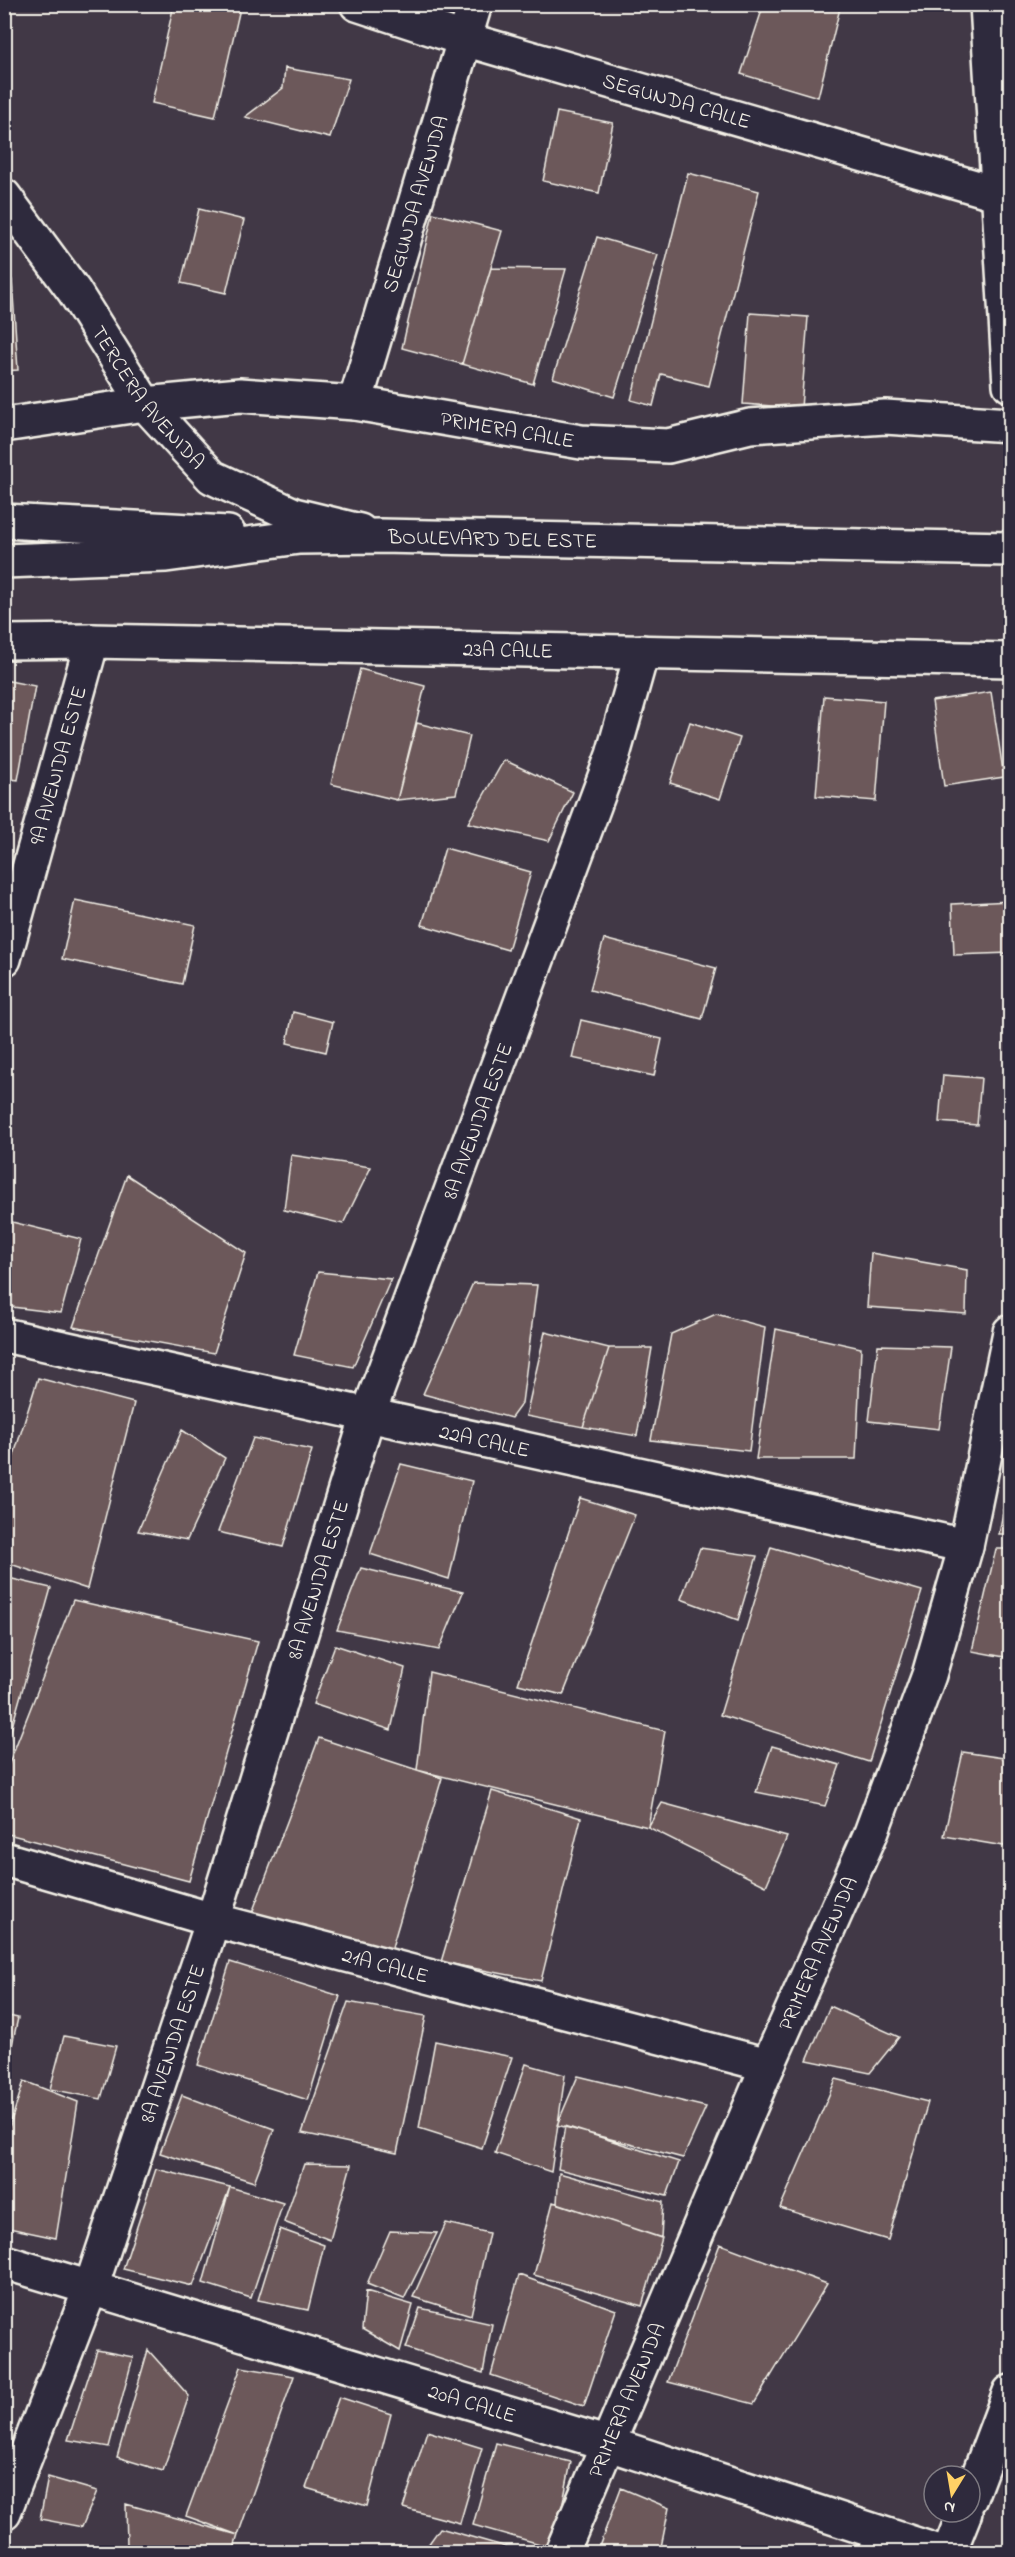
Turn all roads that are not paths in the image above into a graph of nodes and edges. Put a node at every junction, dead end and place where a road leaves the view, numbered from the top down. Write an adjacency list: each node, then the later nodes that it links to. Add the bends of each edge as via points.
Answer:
1 (357, 4): 4 (street, SEGUNDA CALLE)
2 (475, 4): 4 (street, SEGUNDA AVENIDA)
3 (987, 4): 5 (street)
4 (464, 39): 5 (street, SEGUNDA CALLE); 8 (street, SEGUNDA AVENIDA)
5 (999, 194): 7 (street)
6 (4, 196): 9 (street, TERCERA AVENIDA, via 74,291)
7 (1011, 385)
8 (355, 403): 9 (street, PRIMERA CALLE, via 240,395); 11 (street, PRIMERA CALLE, via 581,442 668,446 750,426 885,417)
9 (145, 404): 10 (street, PRIMERA CALLE); 13 (street, TERCERA AVENIDA, via 212,477 294,515)
10 (4, 425)
11 (1011, 425)
12 (4, 520): 14 (street)
13 (380, 536): 14 (street, BOULEVARD DEL ESTE); 15 (street, BOULEVARD DEL ESTE)
14 (299, 537): 16 (street, BOULEVARD DEL ESTE, via 166,555)
15 (997, 549)
16 (4, 561)
17 (92, 641): 18 (street, 23A CALLE); 19 (street, 23A CALLE); 21 (street, 9A AVENIDA ESTE)
18 (4, 642)
19 (642, 652): 20 (street, 23A CALLE); 24 (street, 8A AVENIDA ESTE, via 613,755)
20 (1011, 660)
21 (4, 959)
22 (1011, 1332): 25 (street, PRIMERA AVENIDA)
23 (4, 1335): 24 (street, 22A CALLE)
24 (368, 1415): 25 (street, 22A CALLE); 27 (street, 8A AVENIDA ESTE)
25 (966, 1546): 28 (street, PRIMERA AVENIDA, via 929,1675 871,1833)
26 (4, 1858): 27 (street, 21A CALLE)
27 (213, 1920): 28 (street, 21A CALLE); 30 (street, 8A AVENIDA ESTE)
28 (768, 2066): 32 (street, PRIMERA AVENIDA)
29 (4, 2262): 30 (street, 20A CALLE)
30 (91, 2287): 32 (street, 20A CALLE); 34 (street, 8A AVENIDA ESTE)
31 (1011, 2392): 33 (street)
32 (609, 2444): 36 (street, PRIMERA AVENIDA); 37 (street, 20A CALLE)
33 (982, 2467)
34 (4, 2512)
35 (960, 2524): 38 (street)
36 (562, 2553)
37 (939, 2553)
38 (949, 2553)

